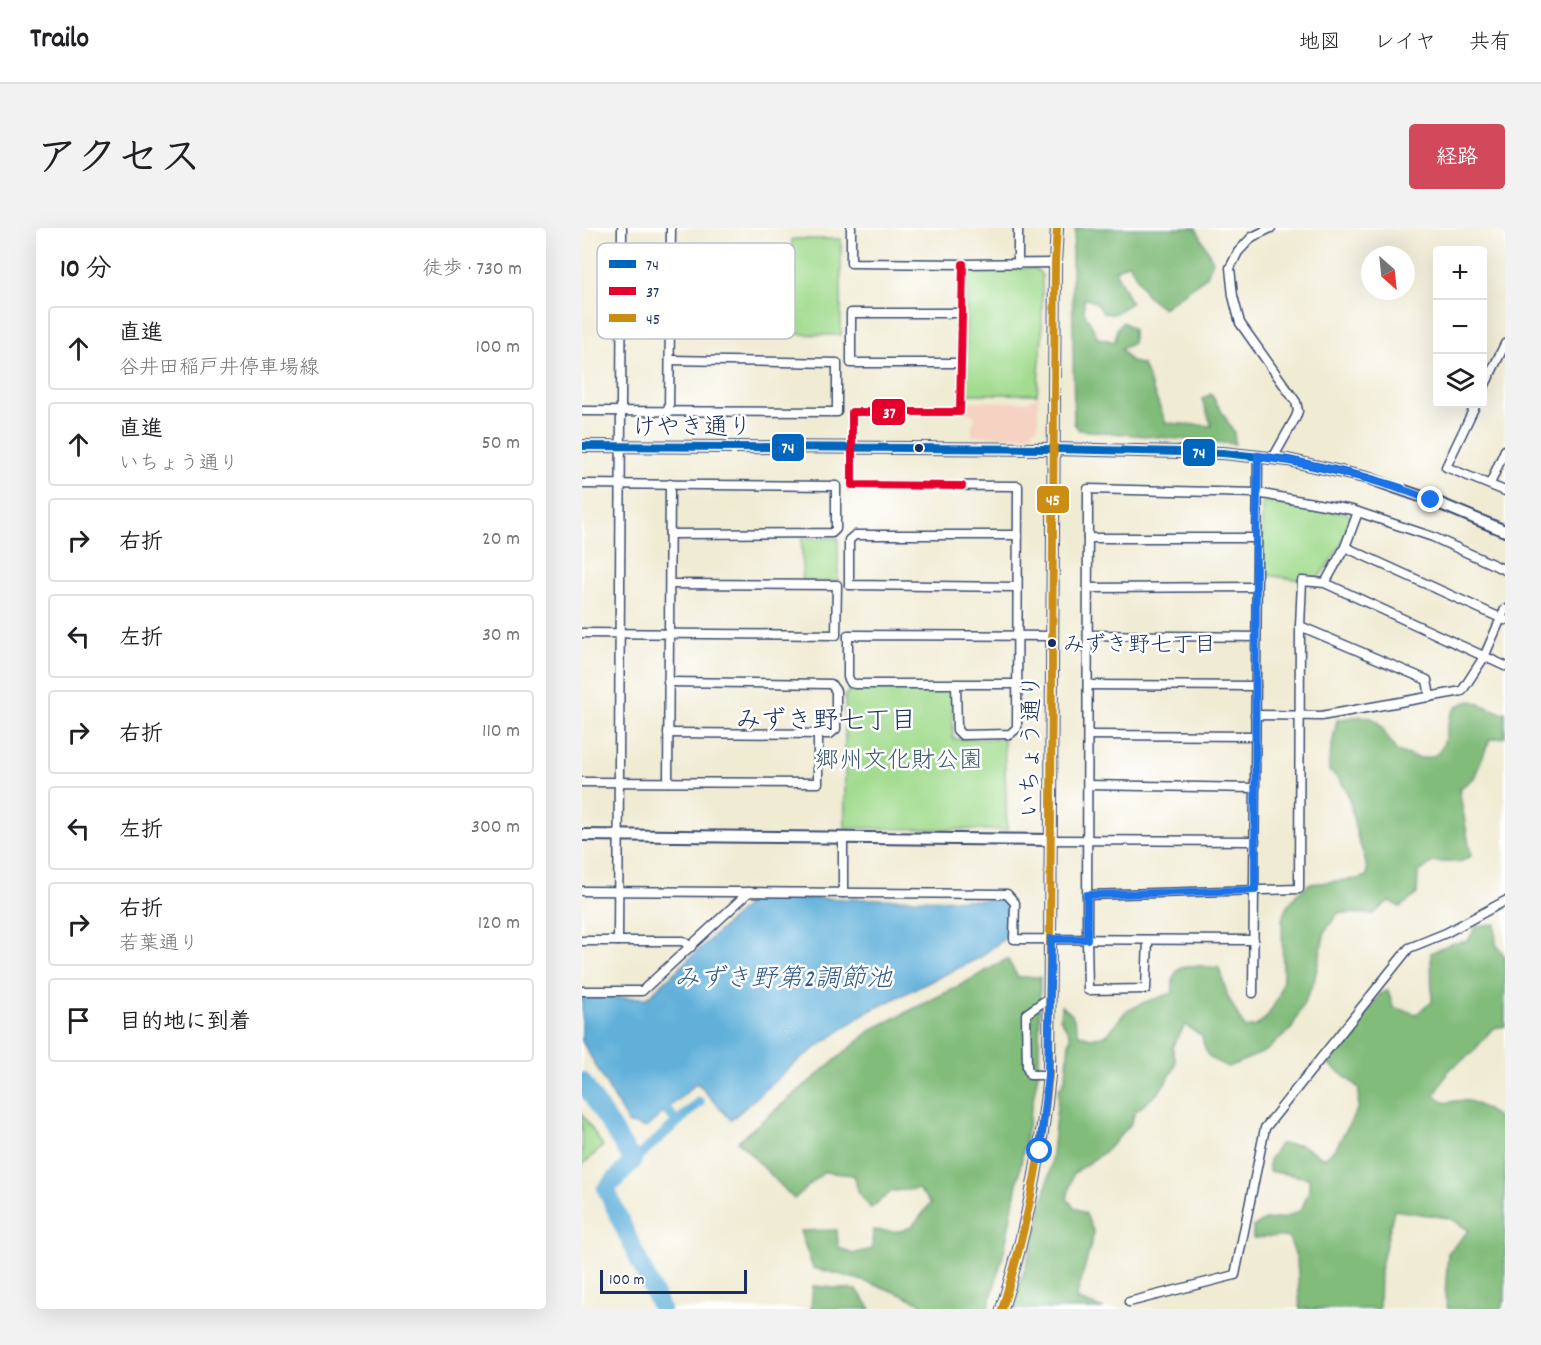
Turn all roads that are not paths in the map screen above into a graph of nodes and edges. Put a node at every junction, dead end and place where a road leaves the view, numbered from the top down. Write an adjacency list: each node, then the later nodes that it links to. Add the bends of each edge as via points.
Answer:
1 (622, 228): 7 (street)
2 (671, 228): 8 (street)
3 (851, 228): 10 (street, via 851,263)
4 (1018, 228): 11 (street)
5 (1057, 228): 9 (main road, いちょう通り)
6 (1271, 228): 29 (street, via 1252,237 1230,268 1240,323 1296,402 1296,417)
7 (622, 243)
8 (671, 243)
9 (1055, 262): 11 (street); 26 (main road, いちょう通り)
10 (963, 264): 11 (street); 12 (street)
11 (1018, 264)
12 (962, 313): 17 (street); 17 (street, via 851,313 851,363)
13 (621, 339): 21 (street)
14 (670, 339): 16 (street)
15 (1505, 344): 18 (street)
16 (670, 360): 22 (street); 22 (street, via 837,363 837,412)
17 (961, 363): 25 (street, via 960,412 852,412)
18 (1487, 381)
19 (1474, 408): 33 (street, via 1446,467)
20 (582, 411): 21 (street)
21 (621, 411): 22 (street); 24 (street)
22 (669, 411)
23 (582, 446): 24 (main road, けやき通り)
24 (622, 447): 25 (main road, けやき通り); 31 (street)
25 (851, 448): 26 (main road, けやき通り); 39 (street, via 852,485 1018,486)
26 (1054, 449): 28 (main road, けやき通り); 57 (main road, いちょう通り)
27 (1505, 450): 33 (street)
28 (1258, 456): 29 (main road, けやき通り); 35 (street)
29 (1273, 458): 37 (main road, けやき通り, via 1398,488)
30 (582, 484): 31 (street)
31 (621, 484): 32 (street); 53 (street)
32 (670, 484): 38 (street); 38 (street, via 836,486 836,529 832,534)
33 (1490, 484): 34 (street)
34 (1505, 491)
35 (1257, 493): 36 (street); 40 (street, via 1088,489); 41 (street)
36 (1358, 512): 42 (street); 43 (street, via 1433,537)
37 (1505, 531)
38 (670, 534): 45 (street)
39 (1017, 535): 46 (street); 46 (street, via 855,534 849,540 849,585)
40 (1088, 538): 41 (street); 48 (street)
41 (1256, 538): 47 (street)
42 (1345, 547): 44 (street); 50 (street)
43 (1505, 570)
44 (1325, 583): 51 (street, via 1302,581); 59 (street)
45 (670, 584): 54 (street); 54 (street, via 837,585 837,595 836,635)
46 (1017, 587): 55 (street)
47 (1256, 587): 48 (street); 58 (street)
48 (1088, 588): 56 (street)
49 (1505, 609): 50 (street)
50 (1503, 619): 59 (street)
51 (1300, 626): 66 (street, via 1427,680); 68 (street)
52 (582, 633): 53 (street)
53 (620, 633): 54 (street); 74 (street)
54 (669, 633): 61 (street)
55 (1017, 635): 57 (street); 62 (street); 63 (street, via 848,635 851,683)
56 (1088, 635): 58 (street); 64 (street)
57 (1053, 636): 82 (main road, いちょう通り)
58 (1256, 637): 65 (street)
59 (1484, 657): 60 (street); 66 (street, via 1462,691)
60 (1505, 666)
61 (668, 682): 69 (street); 70 (street, via 831,684 836,691 836,729 830,734)
62 (1016, 684): 63 (street); 63 (street, via 1017,728 1010,734 963,735 957,730)
63 (956, 685)
64 (1088, 685): 65 (street); 71 (street)
65 (1256, 686): 67 (street)
66 (1430, 697): 68 (street, via 1322,716)
67 (1255, 715): 68 (street); 72 (street)
68 (1300, 716): 84 (street, via 1299,889)
69 (668, 733): 70 (street); 75 (street)
70 (818, 734): 75 (street, via 818,783)
71 (1088, 735): 72 (street); 76 (street)
72 (1255, 736): 77 (street)
73 (582, 782): 74 (street)
74 (620, 782): 75 (street); 79 (street)
75 (668, 782)
76 (1088, 785): 77 (street); 81 (street)
77 (1255, 788): 83 (street)
78 (582, 835): 79 (main road)
79 (620, 835): 80 (main road); 86 (street)
80 (843, 838): 82 (main road); 88 (street)
81 (1088, 839): 82 (street); 83 (street); 89 (street)
82 (1050, 840): 91 (main road, いちょう通り)
83 (1255, 840): 84 (street)
84 (1255, 890): 89 (street); 94 (street)
85 (582, 891): 86 (street)
86 (618, 891): 87 (street); 96 (street)
87 (749, 892): 88 (street); 97 (street)
88 (843, 893): 91 (street, via 1007,894 1015,903 1014,939)
89 (1087, 895): 92 (street)
90 (1505, 901): 102 (street, via 1409,948 1264,1128 1235,1275)
91 (1051, 939): 92 (street); 100 (main road, いちょう通り)
92 (1087, 939): 93 (street); 93 (street, via 1088,990 1146,990)
93 (1148, 940): 94 (street)
94 (1254, 940): 99 (street)
95 (582, 941): 96 (street)
96 (618, 941): 97 (street, via 682,941)
97 (691, 946): 98 (street, via 642,991)
98 (582, 991)
99 (1253, 993)
100 (1050, 997): 101 (main road, いちょう通り); 101 (street, via 1026,1014 1029,1075)
101 (1048, 1075): 103 (main road, いちょう通り, via 1032,1196)
102 (1129, 1302)
103 (1002, 1309)

